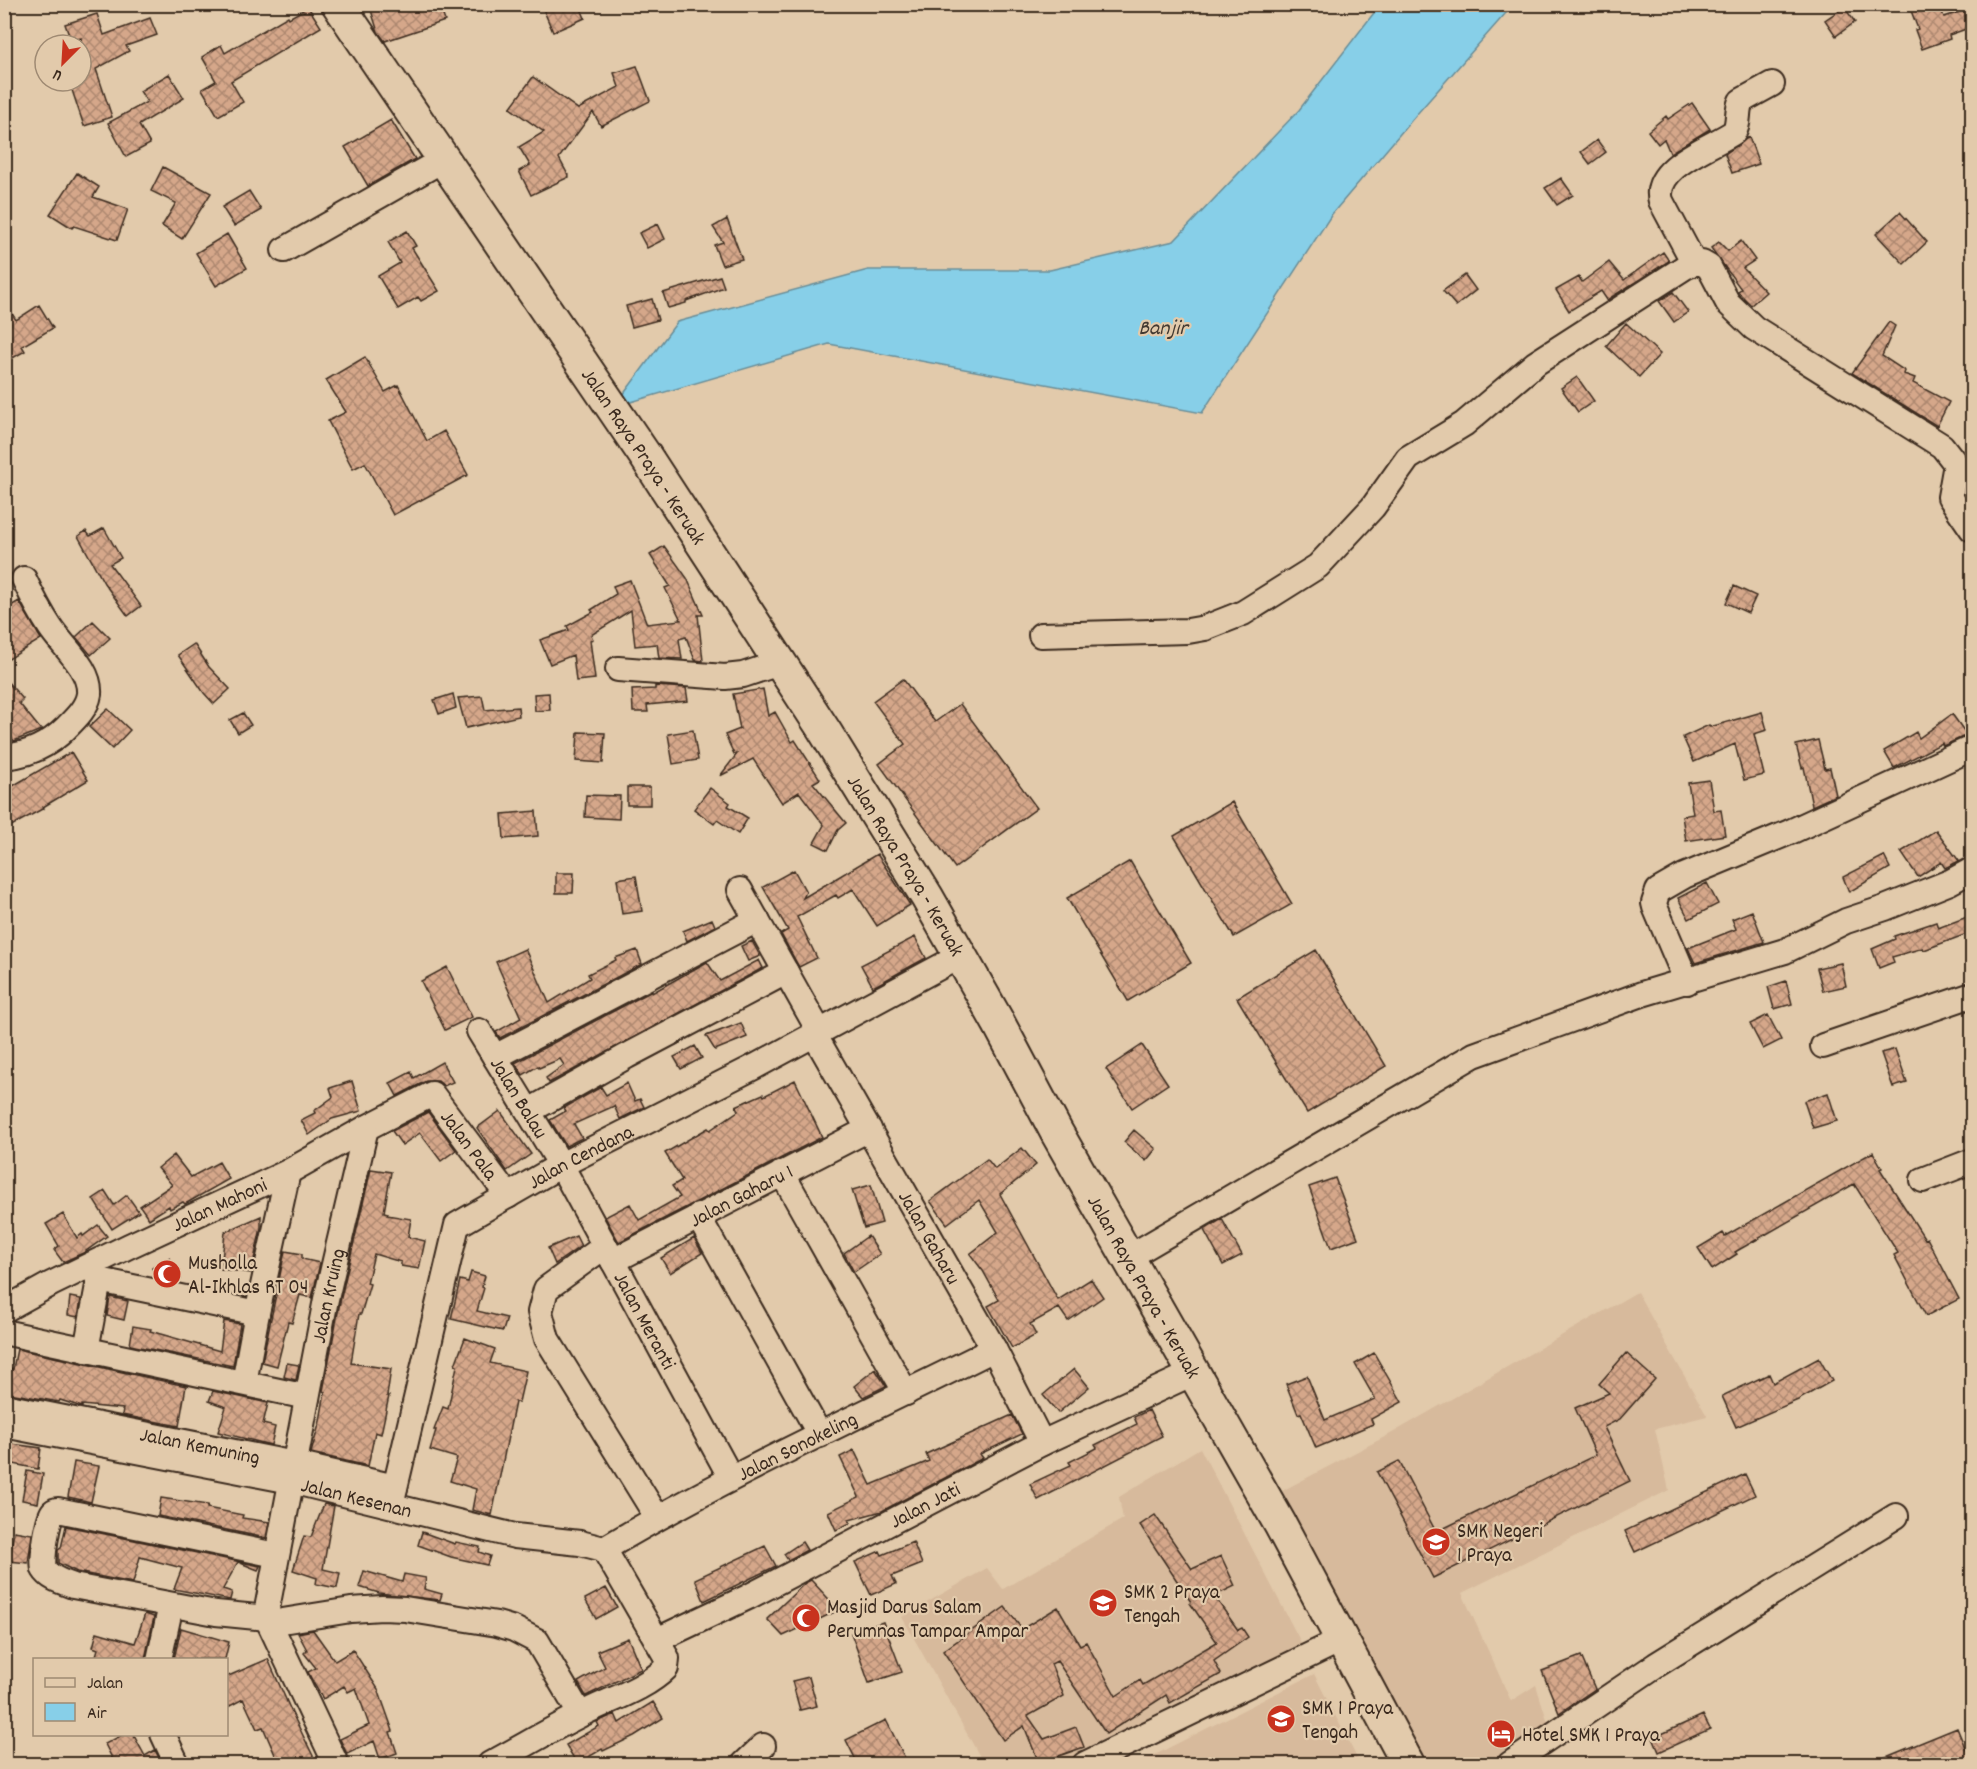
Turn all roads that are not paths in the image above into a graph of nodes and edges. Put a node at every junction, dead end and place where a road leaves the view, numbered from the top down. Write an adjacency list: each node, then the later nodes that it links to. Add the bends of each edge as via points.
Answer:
1 (338, 4): 3 (main road, Jalan Raya Praya - Keruak)
2 (1772, 84): 5 (street, via 1741,101 1734,132 1682,162 1661,186 1661,201)
3 (444, 159): 4 (street); 9 (main road, Jalan Raya Praya - Keruak, via 645,454)
4 (284, 250)
5 (1694, 263): 6 (street, via 1709,267 1728,303 1754,328 1942,446 1956,464 1950,497); 8 (street, via 1536,363 1464,424 1408,458 1372,507 1318,566 1243,613 1188,632)
6 (1972, 529)
7 (24, 579): 12 (street, via 37,607 81,668 89,693 84,708 64,730 34,750)
8 (1041, 635)
9 (779, 663): 10 (street, via 730,677); 16 (main road, Jalan Raya Praya - Keruak, via 915,877)
10 (618, 669)
11 (1972, 748): 18 (street, via 1658,891 1654,907)
12 (4, 757)
13 (1972, 870): 18 (street, via 1885,909 1846,921 1785,951)
14 (740, 890): 15 (street, Jalan Gaharu)
15 (757, 920): 17 (street, Jalan Gaharu); 23 (street)
16 (960, 957): 21 (street, Jalan Cendana); 36 (main road, Jalan Raya Praya - Keruak)
17 (786, 972): 21 (street, Jalan Gaharu); 25 (street)
18 (1687, 982): 36 (street, via 1642,994 1474,1054)
19 (1972, 995): 22 (street)
20 (479, 1031): 23 (street, Jalan Balau)
21 (816, 1032): 27 (street, Jalan Gaharu); 29 (street, Jalan Cendana)
22 (1823, 1046)
23 (495, 1057): 25 (street, Jalan Balau)
24 (432, 1094): 26 (street, Jalan Mahoni); 33 (street, Jalan Pala)
25 (530, 1111): 29 (street, Jalan Balau)
26 (366, 1128): 30 (street, Jalan Mahoni); 45 (street, Jalan Kruing, via 326,1299)
27 (869, 1129): 31 (street, Jalan Gaharu 1); 40 (street, Jalan Gaharu)
28 (1972, 1161): 32 (street)
29 (561, 1165): 33 (street, Jalan Cendana); 35 (street, Jalan Meranti)
30 (288, 1173): 37 (street, Jalan Mahoni); 38 (street)
31 (782, 1173): 34 (street, Jalan Gaharu 1); 44 (street)
32 (1923, 1180)
33 (508, 1196): 52 (street, Jalan Cendana, via 457,1225)
34 (698, 1216): 35 (street, Jalan Gaharu 1); 48 (street)
35 (609, 1254): 51 (street, Jalan Meranti); 54 (street, Jalan Gaharu 1, via 546,1289 540,1312 547,1339)
36 (1129, 1257): 42 (main road, Jalan Raya Praya - Keruak)
37 (95, 1272): 38 (street); 39 (street, Jalan Mahoni); 41 (street)
38 (257, 1313): 43 (street)
39 (8, 1324): 41 (street)
40 (994, 1349): 44 (street, Jalan Sonokeling); 49 (street, Jalan Gaharu)
41 (86, 1350): 43 (street)
42 (1193, 1372): 49 (street, Jalan Jati); 60 (main road, Jalan Raya Praya - Keruak)
43 (244, 1383): 45 (street)
44 (906, 1393): 48 (street, Jalan Sonokeling)
45 (308, 1397): 50 (street, Jalan Kruing)
46 (4, 1406): 50 (street, Jalan Kemuning)
47 (4, 1425): 50 (street, Jalan Kesenan)
48 (820, 1435): 51 (street, Jalan Sonokeling)
49 (1042, 1443): 59 (street, Jalan Jati, via 748,1597)
50 (293, 1473): 52 (street, Jalan Kesenan); 56 (street, Jalan Kruing)
51 (731, 1478): 54 (street, Jalan Sonokeling)
52 (393, 1496): 55 (street, Jalan Kesenan, via 515,1536)
53 (1896, 1516): 71 (street, via 1656,1665)
54 (657, 1517): 55 (street, Jalan Sonokeling)
55 (604, 1549): 59 (street)
56 (276, 1556): 57 (street, via 62,1510 53,1512 42,1563 50,1575 73,1586); 58 (street, Jalan Kruing)
57 (171, 1605): 58 (street); 61 (street)
58 (268, 1621): 62 (street, via 382,1608 514,1629 537,1641); 66 (street)
59 (657, 1640): 62 (street, via 667,1661 666,1668 639,1686)
60 (1341, 1640): 69 (street); 70 (main road, Jalan Raya Praya - Keruak)
61 (159, 1658)
62 (580, 1714): 67 (street)
63 (164, 1736): 65 (street)
64 (763, 1746): 68 (street)
65 (177, 1764)
66 (336, 1764)
67 (490, 1764)
68 (744, 1764)
69 (1085, 1764)
70 (1408, 1764)
71 (1510, 1764)

